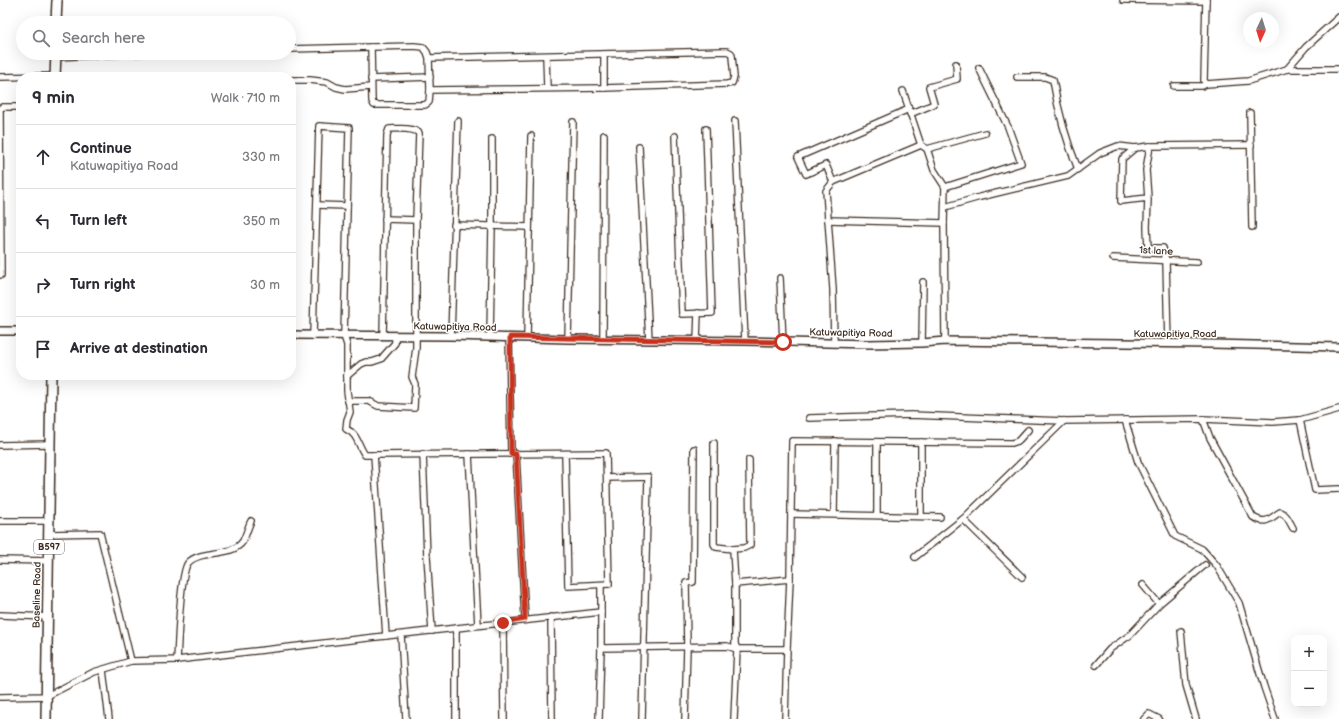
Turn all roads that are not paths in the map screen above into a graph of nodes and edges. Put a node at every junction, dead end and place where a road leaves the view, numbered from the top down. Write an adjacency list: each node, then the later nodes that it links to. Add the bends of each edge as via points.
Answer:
1 (57, 0): 4 (main road)
2 (1123, 0): 3 (street)
3 (1206, 0): 24 (street)
4 (56, 16)
5 (1339, 17): 14 (street, via 1306,47)
6 (371, 47): 7 (street); 10 (street, via 423,47); 22 (street)
7 (296, 49)
8 (604, 55): 9 (street); 28 (street); 28 (street, via 727,51 732,56 734,77 732,83 727,84)
9 (546, 56): 10 (street); 27 (street)
10 (429, 58): 21 (street)
11 (56, 60): 17 (main road)
12 (956, 64): 32 (street, via 957,79 929,87 934,104)
13 (979, 68): 51 (street, via 1008,127 1021,163)
14 (1287, 69): 15 (street); 24 (street, via 1248,81)
15 (1339, 69)
16 (0, 70): 18 (street)
17 (55, 72)
18 (0, 77): 19 (street)
19 (16, 77)
20 (1017, 77): 49 (street, via 1045,77 1053,80 1058,110)
21 (430, 78): 22 (street); 29 (street)
22 (371, 79): 26 (street)
23 (296, 80): 26 (street, via 327,82 345,89)
24 (1206, 84): 25 (street)
25 (1174, 86)
26 (371, 87): 29 (street, via 373,104 376,105 425,105 429,102)
27 (547, 88): 28 (street); 29 (street)
28 (604, 88)
29 (430, 90)
30 (903, 91): 32 (street)
31 (16, 107): 67 (street, via 0,109)
32 (910, 112): 43 (street); 50 (street, via 798,157 806,174 826,164)
33 (1250, 113): 44 (street)
34 (736, 120): 87 (street)
35 (458, 121): 60 (street)
36 (573, 122): 83 (street)
37 (706, 129): 70 (street, via 712,313)
38 (985, 133): 48 (street)
39 (604, 135): 84 (street)
40 (531, 136): 62 (street)
41 (675, 136): 70 (street, via 682,314)
42 (492, 139): 61 (street)
43 (921, 145): 48 (street); 50 (street)
44 (1251, 145): 45 (street); 63 (street)
45 (1150, 146): 47 (street); 52 (street, via 1146,170)
46 (639, 147): 85 (street)
47 (1135, 148): 49 (street, via 1118,146 1100,153); 52 (street, via 1122,159 1121,201)
48 (927, 149): 51 (street, via 934,170)
49 (1078, 168): 55 (street, via 1068,176)
50 (833, 182): 58 (street, via 826,191)
51 (945, 187): 55 (street)
52 (1148, 198): 65 (street, via 1148,248 1163,248)
53 (317, 205): 54 (street); 54 (street, via 319,126 349,128); 74 (street)
54 (347, 206): 75 (street)
55 (945, 207): 59 (street)
56 (385, 219): 57 (street); 57 (street, via 387,131 401,129 416,130 419,133); 76 (street)
57 (416, 220): 78 (street)
58 (828, 220): 59 (street); 90 (street)
59 (944, 224): 88 (street)
60 (454, 225): 61 (street); 79 (street)
61 (492, 226): 62 (street); 80 (street)
62 (529, 227): 82 (street)
63 (1252, 227)
64 (1113, 258): 65 (street, 1st lane)
65 (1166, 261): 66 (street, 1st lane); 92 (street)
66 (1197, 262)
67 (1, 275)
68 (780, 278): 89 (street)
69 (923, 282): 91 (street)
70 (698, 313): 86 (street)
71 (0, 331): 72 (street)
72 (16, 331)
73 (296, 335): 74 (street, Katuwapitiya Road)
74 (313, 336): 75 (street, Katuwapitiya Road)
75 (344, 336): 76 (street, Katuwapitiya Road); 94 (street, via 347,345)
76 (383, 336): 77 (street, Katuwapitiya Road)
77 (395, 336): 78 (street, Katuwapitiya Road); 94 (street, via 395,343 381,359 361,364)
78 (415, 336): 79 (street, Katuwapitiya Road); 96 (street, via 412,377 415,384 414,408 378,406 369,401)
79 (451, 336): 80 (street, Katuwapitiya Road)
80 (490, 337): 81 (street, Katuwapitiya Road)
81 (510, 337): 82 (street, Katuwapitiya Road); 113 (street)
82 (527, 338): 83 (street, Katuwapitiya Road)
83 (568, 339): 84 (street, Katuwapitiya Road)
84 (603, 339): 85 (street, Katuwapitiya Road)
85 (649, 340): 86 (street, Katuwapitiya Road)
86 (697, 341): 87 (street, Katuwapitiya Road)
87 (745, 341): 89 (street, Katuwapitiya Road)
88 (945, 341): 91 (street, Katuwapitiya Road); 92 (street, Katuwapitiya Road)
89 (783, 342): 90 (street, Katuwapitiya Road)
90 (834, 343): 91 (street, Katuwapitiya Road)
91 (922, 343)
92 (1168, 344): 93 (street, Katuwapitiya Road)
93 (1339, 347)
94 (347, 376): 96 (street)
95 (51, 380): 109 (main road, Baseline Road / B597)
96 (348, 401): 115 (street, via 350,412 346,429 357,438 365,455)
97 (1339, 409): 101 (street)
98 (809, 418): 102 (street, via 911,415)
99 (1203, 419): 100 (street); 101 (street, via 1273,422); 128 (street, via 1210,438 1253,516 1267,521 1282,512)
100 (1125, 420): 102 (street); 178 (street, via 1138,462 1175,536 1202,549 1217,566 1239,603)
101 (1300, 420): 118 (street, via 1315,490)
102 (1064, 421): 124 (street)
103 (1028, 430): 106 (street, via 1018,441 1012,443)
104 (835, 441): 105 (street); 119 (street, via 792,441); 120 (street)
105 (877, 442): 106 (street); 121 (street)
106 (921, 442): 122 (street)
107 (714, 443): 130 (street, via 714,544 716,547)
108 (0, 444): 109 (street)
109 (50, 444): 126 (main road, Baseline Road / B597)
110 (694, 449): 153 (street, via 693,582 686,583)
111 (423, 454): 112 (street); 115 (street); 149 (street, via 426,556)
112 (469, 454): 113 (street); 147 (street)
113 (513, 454): 114 (street); 145 (street)
114 (565, 454): 117 (street, via 606,453); 138 (street, via 568,586)
115 (374, 455): 152 (street)
116 (749, 460): 130 (street, via 750,545)
117 (607, 478): 138 (street, via 608,584); 154 (street, via 648,477)
118 (1339, 489)
119 (791, 514): 120 (street); 136 (street)
120 (834, 514): 121 (street)
121 (877, 515): 122 (street)
122 (921, 516): 123 (street)
123 (940, 517)
124 (963, 519): 131 (street); 135 (street)
125 (0, 521): 126 (street)
126 (49, 521): 129 (main road, Baseline Road / B597)
127 (251, 521): 158 (street, via 243,541 235,549 193,558 186,564 181,588)
128 (1293, 528)
129 (49, 534): 133 (main road, Baseline Road / B597); 159 (street, via 100,533)
130 (733, 549): 137 (street)
131 (915, 557)
132 (0, 560): 133 (street)
133 (49, 561): 143 (main road, Baseline Road / B597)
134 (1205, 565): 140 (street)
135 (1022, 577)
136 (790, 580): 137 (street); 157 (street)
137 (735, 584): 156 (street)
138 (601, 585): 141 (street)
139 (1143, 585): 140 (street)
140 (1159, 604): 160 (street, via 1130,635)
141 (601, 612): 144 (street); 155 (street)
142 (0, 615): 143 (street)
143 (48, 617): 162 (main road, Baseline Road / B597)
144 (551, 617): 145 (street); 169 (street)
145 (525, 619): 146 (street)
146 (503, 623): 147 (street); 168 (street)
147 (478, 625): 148 (street)
148 (456, 629): 149 (street); 167 (street)
149 (432, 631): 151 (street)
150 (1181, 631): 177 (street, via 1186,685)
151 (401, 635): 152 (street); 166 (street)
152 (386, 636): 158 (street)
153 (687, 646): 154 (street); 156 (street, via 727,646); 172 (street)
154 (643, 647): 155 (street); 171 (street)
155 (601, 648): 170 (street)
156 (737, 649): 157 (street); 173 (street)
157 (787, 649): 174 (street)
158 (177, 660): 159 (street)
159 (131, 661): 161 (street)
160 (1096, 665)
161 (103, 670): 162 (street); 165 (street)
162 (47, 696): 163 (street); 164 (main road, Baseline Road / B597)
163 (0, 697)
164 (46, 719)
165 (109, 719)
166 (406, 719)
167 (456, 719)
168 (504, 719)
169 (552, 719)
170 (599, 719)
171 (642, 719)
172 (685, 719)
173 (734, 719)
174 (785, 719)
175 (1144, 719): 176 (street, via 1149,714)
176 (1159, 719)
177 (1196, 719)
178 (1275, 719)

